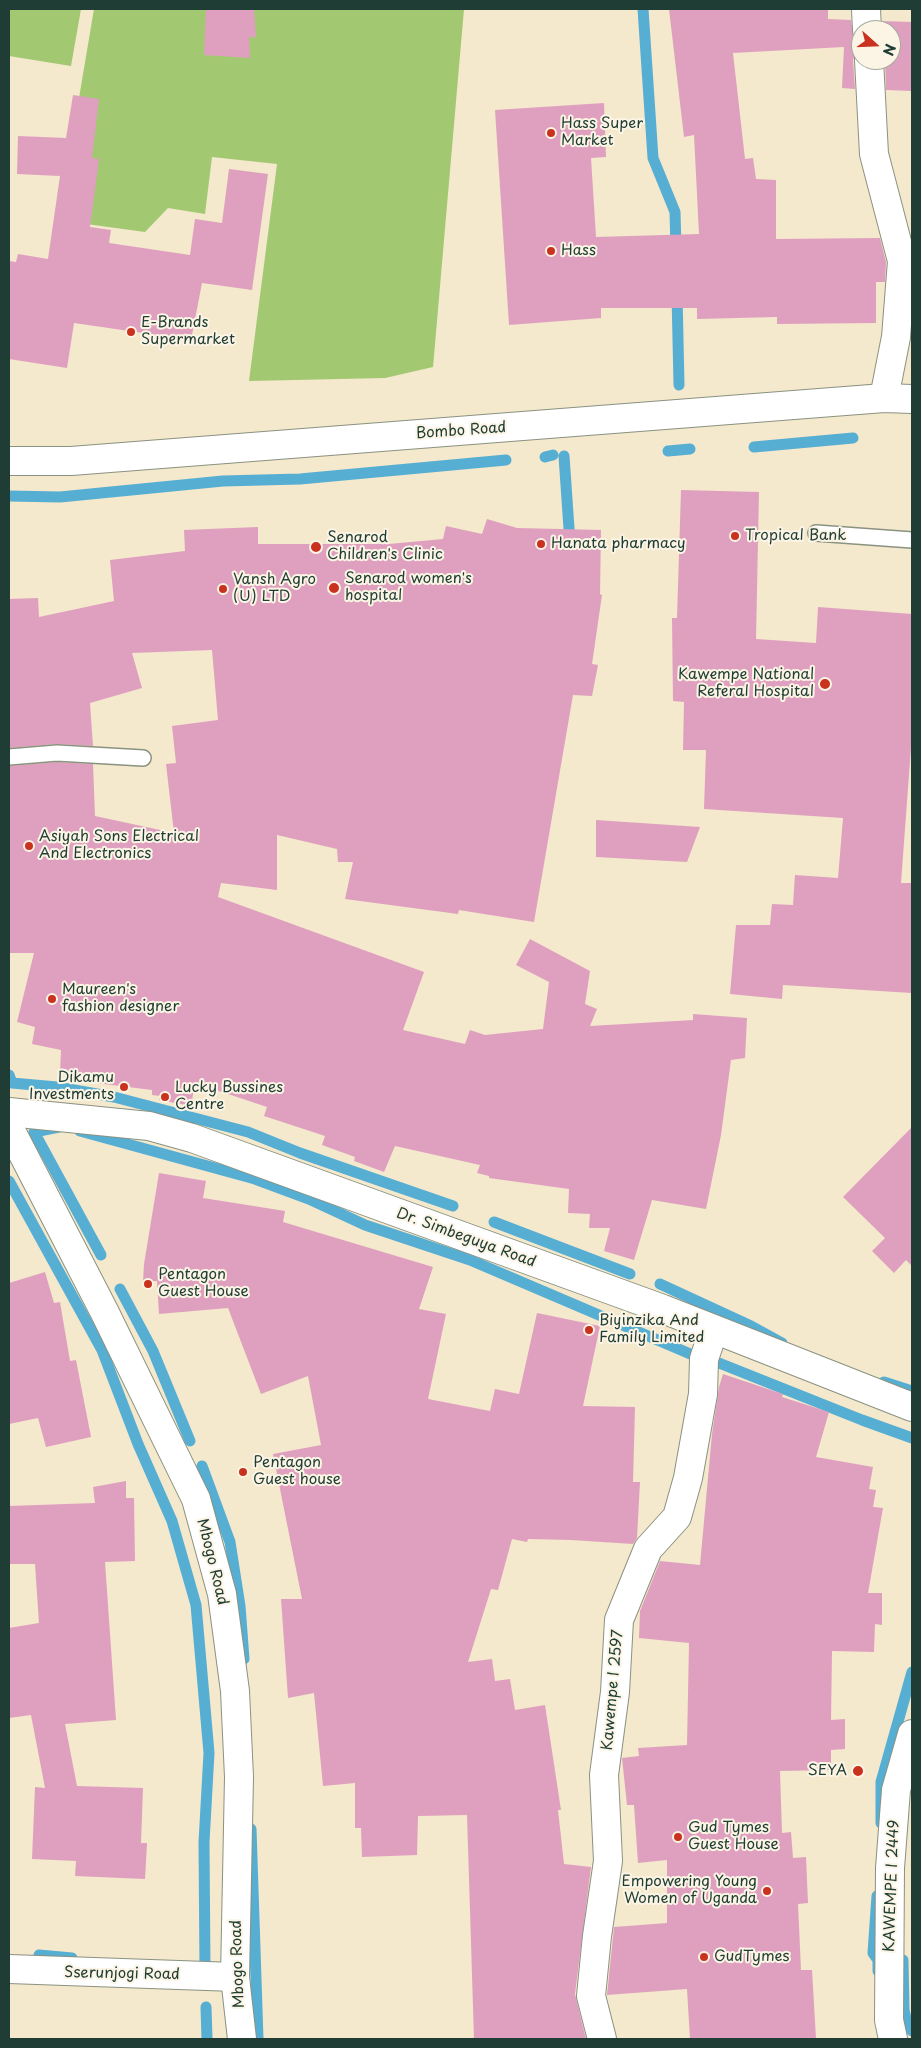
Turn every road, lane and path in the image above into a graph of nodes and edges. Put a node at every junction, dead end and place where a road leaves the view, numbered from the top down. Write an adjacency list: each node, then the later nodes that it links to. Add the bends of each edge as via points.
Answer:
1 (870, 70): 2 (street, via 874,154 902,261 896,337)
2 (884, 398): 3 (street, Bombo Road); 4 (street, Bombo Road, via 71,461)
3 (912, 399)
4 (9, 461)
5 (816, 533): 6 (lane)
6 (912, 540)
7 (9, 757): 8 (lane, via 57,753)
8 (143, 758)
9 (9, 1112): 11 (street, Dr. Simbeguya Road, via 149,1126 192,1138)
10 (9, 1128): 15 (street, Mbogo Road, via 196,1499 222,1594 235,1690 239,1777)
11 (714, 1329): 12 (street, Dr. Simbeguya Road); 17 (street, Kawempe I 2597, via 704,1359 703,1394 688,1478 676,1517 648,1549 619,1620 616,1692 604,1775 608,1861 591,1996)
12 (912, 1407)
13 (912, 1734): 18 (street, KAWEMPE I 2449, via 896,1790 890,1868 889,2020)
14 (9, 1969): 15 (street, Sserunjogi Road)
15 (235, 1977): 16 (street, Mbogo Road)
16 (242, 2039)
17 (602, 2039)
18 (893, 2039)

